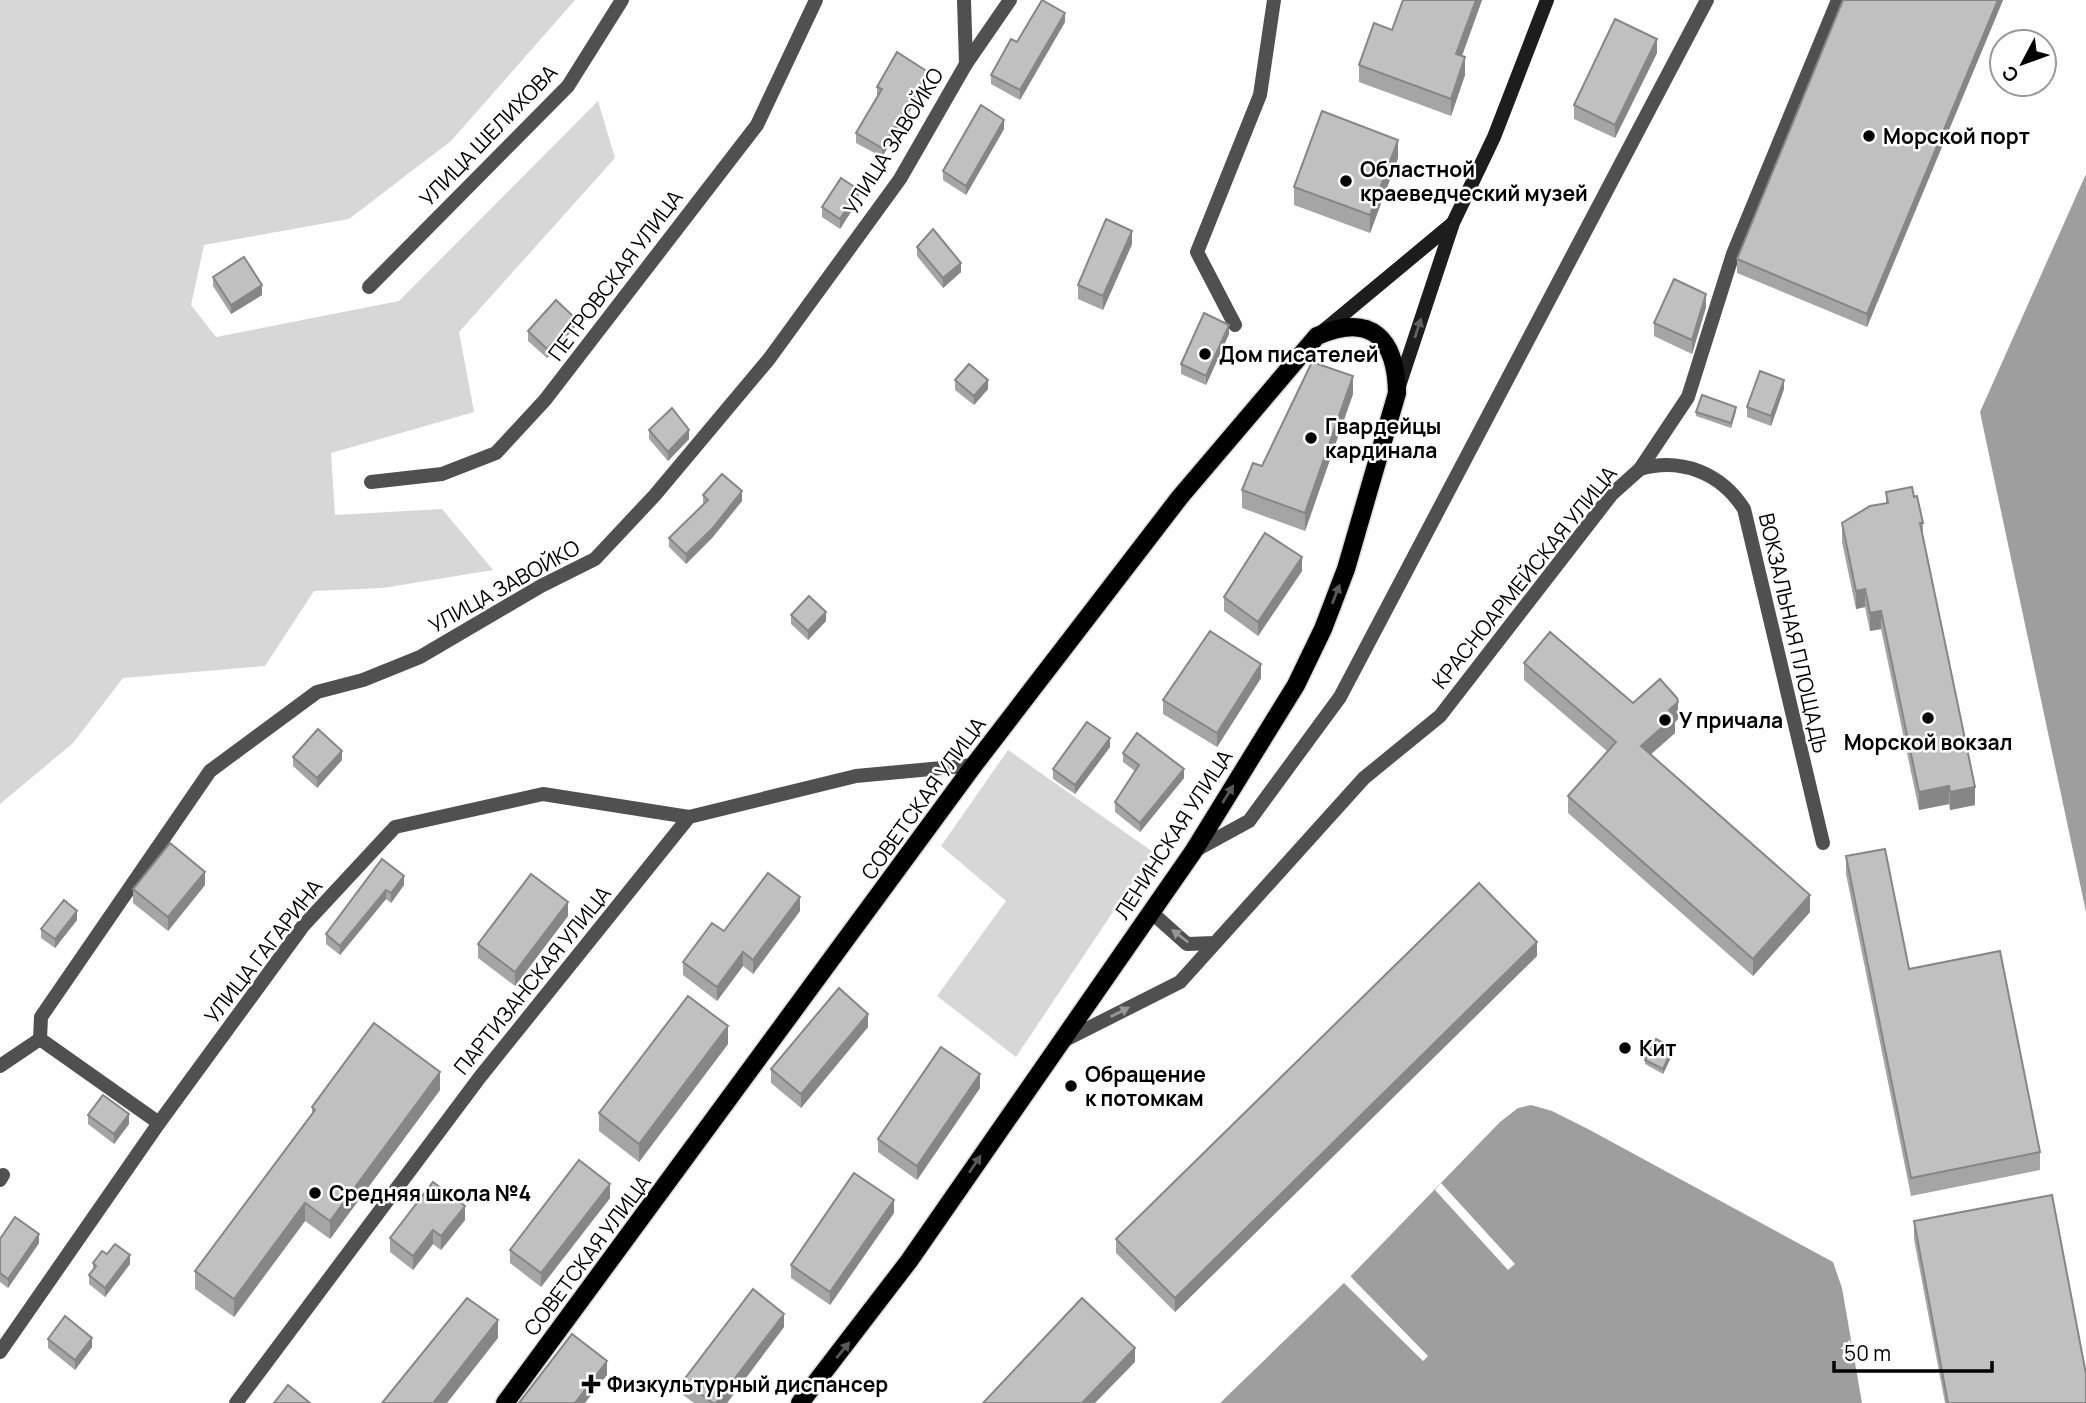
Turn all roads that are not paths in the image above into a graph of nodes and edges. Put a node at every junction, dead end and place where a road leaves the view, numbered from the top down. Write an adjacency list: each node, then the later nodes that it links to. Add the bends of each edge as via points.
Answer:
1 (622, 0): 11 (street, УЛИЦА ШЕЛИХОВА, via 568,86)
2 (816, 0): 16 (street, ПЕТРОВСКАЯ УЛИЦА, via 757,125 537,409 496,453 442,474)
3 (964, 0): 9 (street, УЛИЦА ЗАВОЙКО)
4 (1010, 0): 9 (street, УЛИЦА ЗАВОЙКО)
5 (1274, 0): 12 (street, via 1260,95 1197,252)
6 (1547, 0): 10 (main road, ЛЕНИНСКАЯ УЛИЦА)
7 (1707, 0): 20 (street, via 1340,696 1249,821)
8 (1838, 0): 15 (street, КРАСНОАРМЕЙСКАЯ УЛИЦА, via 1733,254 1688,397)
9 (966, 64): 23 (street, УЛИЦА ЗАВОЙКО, via 900,179 769,359 595,559 420,657 317,692 210,771 41,1017)
10 (1453, 223): 13 (main road, ЛЕНИНСКАЯ УЛИЦА); 14 (main road, ЛЕНИНСКАЯ УЛИЦА, one-way to 10)
11 (369, 287)
12 (1235, 325)
13 (1317, 337): 14 (main road, via 1350,326 1380,336 1390,346); 17 (main road, СОВЕТСКАЯ УЛИЦА, via 1180,497)
14 (1397, 393): 20 (main road, ЛЕНИНСКАЯ УЛИЦА, one-way to 14, via 1296,685 1323,629 1346,569)
15 (1640, 469): 19 (street, ВОКЗАЛЬНАЯ ПЛОЩАДЬ, via 1666,463 1699,470 1726,487 1744,509); 22 (street, КРАСНОАРМЕЙСКАЯ УЛИЦА, via 1612,494 1440,716 1364,778)
16 (371, 482)
17 (974, 765): 18 (street, via 856,775); 29 (main road, СОВЕТСКАЯ УЛИЦА)
18 (689, 817): 26 (street, УЛИЦА ГАГАРИНА, via 543,794 395,827 303,926); 28 (street, ПАРТИЗАНСКАЯ УЛИЦА, via 480,1077)
19 (1823, 844)
20 (1193, 852): 21 (main road, ЛЕНИНСКАЯ УЛИЦА)
21 (1151, 912): 22 (street, one-way to 21, via 1187,944); 24 (main road, ЛЕНИНСКАЯ УЛИЦА)
22 (1215, 943): 24 (street, КРАСНОАРМЕЙСКАЯ УЛИЦА, one-way to 22, via 1180,982)
23 (40, 1040): 25 (street); 26 (street)
24 (1059, 1042): 30 (main road, ЛЕНИНСКАЯ УЛИЦА, one-way to 24, via 909,1261)
25 (0, 1066)
26 (159, 1123): 27 (street, УЛИЦА ГАГАРИНА)
27 (0, 1352)
28 (236, 1403)
29 (505, 1403)
30 (800, 1403)

